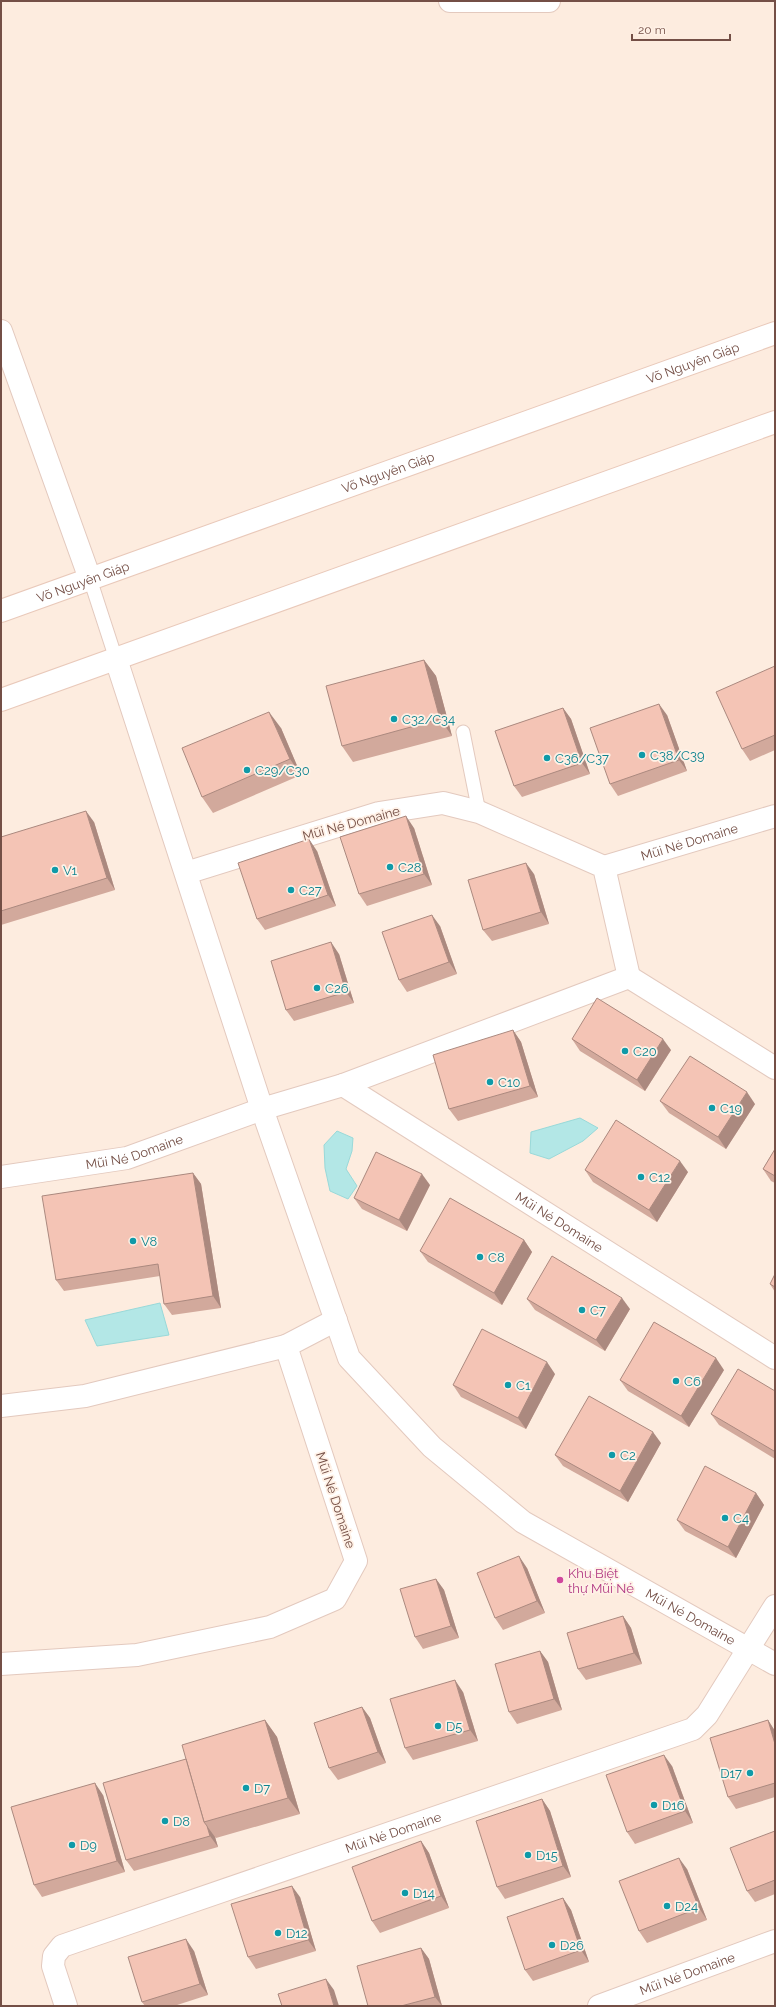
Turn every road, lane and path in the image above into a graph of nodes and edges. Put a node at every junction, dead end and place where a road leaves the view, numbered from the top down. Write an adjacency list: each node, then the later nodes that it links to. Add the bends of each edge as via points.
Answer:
1 (450, 1): 2 (street)
2 (549, 1)
3 (1, 331): 6 (street)
4 (775, 333): 6 (street, Võ Nguyên Giáp)
5 (775, 422): 8 (street)
6 (90, 580): 7 (street, Võ Nguyên Giáp); 8 (lane)
7 (1, 611)
8 (116, 659): 9 (street); 14 (street, Mũi Né Domaine)
9 (1, 700)
10 (463, 732): 11 (lane)
11 (479, 812): 13 (street, Mũi Né Domaine); 14 (street, Mũi Né Domaine, via 443,804 379,813)
12 (775, 816): 13 (street, Mũi Né Domaine)
13 (604, 867): 15 (street)
14 (186, 873): 18 (street, Mũi Né Domaine)
15 (629, 977): 16 (street); 17 (street, Mũi Né Domaine)
16 (775, 1068)
17 (343, 1085): 18 (street, Mũi Né Domaine); 22 (street, Mũi Né Domaine)
18 (262, 1109): 19 (street, Mũi Né Domaine, via 127,1158); 20 (street, Mũi Né Domaine)
19 (1, 1177)
20 (336, 1320): 21 (street); 25 (street, Mũi Né Domaine, via 349,1358 432,1447 523,1522)
21 (286, 1346): 23 (street, via 84,1396); 26 (street, Mũi Né Domaine, via 356,1561 335,1599 270,1626 137,1655)
22 (775, 1358)
23 (1, 1406)
24 (775, 1606): 25 (street, Mũi Né Domaine)
25 (748, 1648): 27 (street, Mũi Né Domaine); 29 (street, Mũi Né Domaine, via 707,1715 693,1729 62,1946 54,1956 53,1966)
26 (1, 1664)
27 (775, 1664)
28 (775, 1941): 30 (street, Mũi Né Domaine)
29 (66, 2006)
30 (599, 2006)

